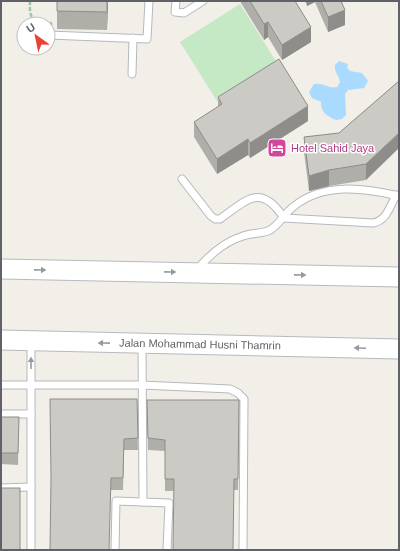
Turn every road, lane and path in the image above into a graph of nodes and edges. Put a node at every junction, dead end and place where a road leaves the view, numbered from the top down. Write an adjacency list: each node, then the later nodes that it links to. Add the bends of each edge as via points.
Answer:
1 (30, 1): 5 (path)
2 (149, 1): 7 (lane, via 147,38)
3 (176, 1): 4 (lane, via 175,12 184,13)
4 (203, 1)
5 (32, 16)
6 (56, 35): 7 (lane)
7 (133, 38): 8 (lane)
8 (132, 74)
9 (182, 179): 11 (lane, via 215,219 220,219 254,197 267,198)
10 (397, 196): 11 (lane, via 346,189 322,192 294,206); 11 (lane, via 384,218 378,222)
11 (284, 218): 13 (lane, via 269,231 242,236 221,246 207,257)
12 (1, 269): 13 (street, one-way to 13)
13 (196, 272): 14 (street, one-way to 14)
14 (399, 277)
15 (1, 340): 16 (street, Jalan Mohammad Husni Thamrin)
16 (31, 341): 17 (street, Jalan Mohammad Husni Thamrin, one-way to 16); 20 (lane, one-way to 16)
17 (142, 343): 18 (street, Jalan Mohammad Husni Thamrin, one-way to 17); 21 (lane)
18 (399, 349)
19 (1, 385): 20 (lane)
20 (30, 385): 21 (lane); 23 (lane)
21 (142, 385): 26 (lane); 30 (lane, via 230,389 244,400)
22 (1, 414): 23 (lane)
23 (31, 414): 24 (lane)
24 (31, 487): 25 (lane); 27 (lane)
25 (1, 488)
26 (143, 502): 28 (lane, via 116,501); 29 (lane, via 169,503)
27 (31, 550)
28 (115, 550)
29 (167, 550)
30 (243, 550)

